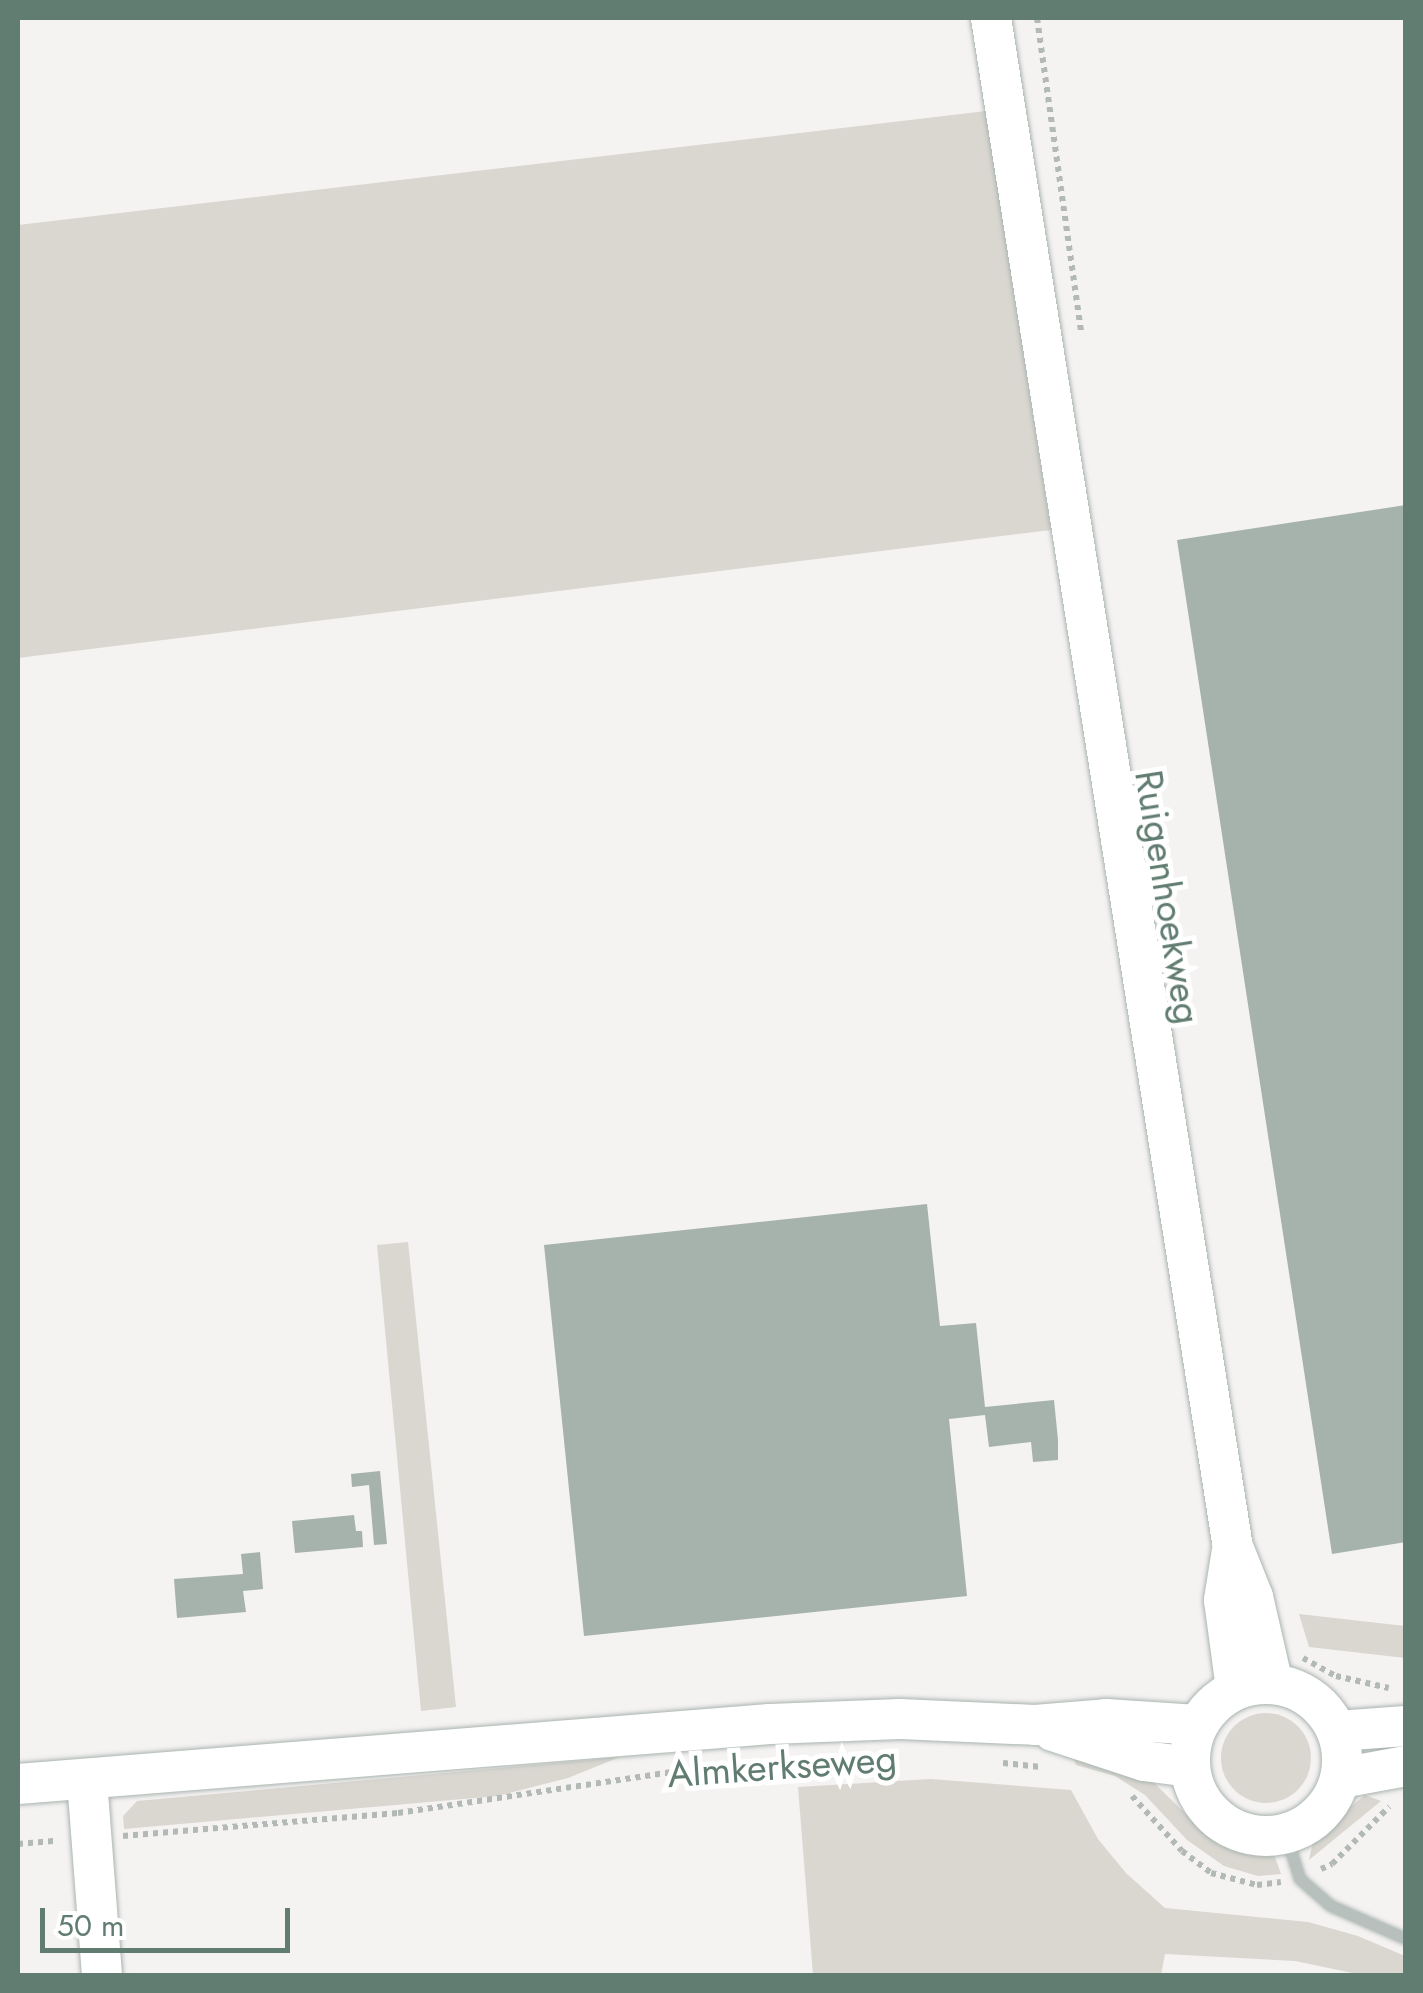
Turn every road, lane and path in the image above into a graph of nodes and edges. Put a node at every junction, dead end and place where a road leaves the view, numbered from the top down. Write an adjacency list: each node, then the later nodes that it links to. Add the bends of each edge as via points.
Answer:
1 (991, 18): 5 (street, Ruigenhoekweg, via 1232,1547 1224,1600)
2 (1037, 18): 3 (path)
3 (1084, 349)
4 (1294, 1647): 6 (path, via 1313,1668)
5 (1254, 1687): 8 (street, via 1221,1698); 9 (street, via 1300,1692 1322,1708)
6 (1400, 1708): 9 (street)
7 (1035, 1724): 8 (street, Almkerkseweg, via 1106,1718); 11 (street, Almkerkseweg, via 1144,1761); 15 (street, Almkerkseweg, via 770,1724)
8 (1198, 1725): 11 (street)
9 (1337, 1732): 14 (street)
10 (986, 1761): 12 (path)
11 (1190, 1767): 19 (street, via 1196,1792 1234,1830)
12 (1055, 1769)
13 (681, 1771): 20 (path, Almkerkseweg, via 398,1813)
14 (1340, 1778): 16 (street); 19 (street, via 1321,1814)
15 (88, 1780): 17 (street, Almkerkseweg); 20 (street)
16 (1400, 1783): 21 (path, via 1332,1864)
17 (18, 1784)
18 (1127, 1792): 21 (path, via 1211,1873 1257,1885)
19 (1286, 1834): 21 (street)
20 (91, 1838): 23 (street)
21 (1300, 1879): 22 (street, via 1331,1906)
22 (1406, 1939)
23 (102, 1976)

